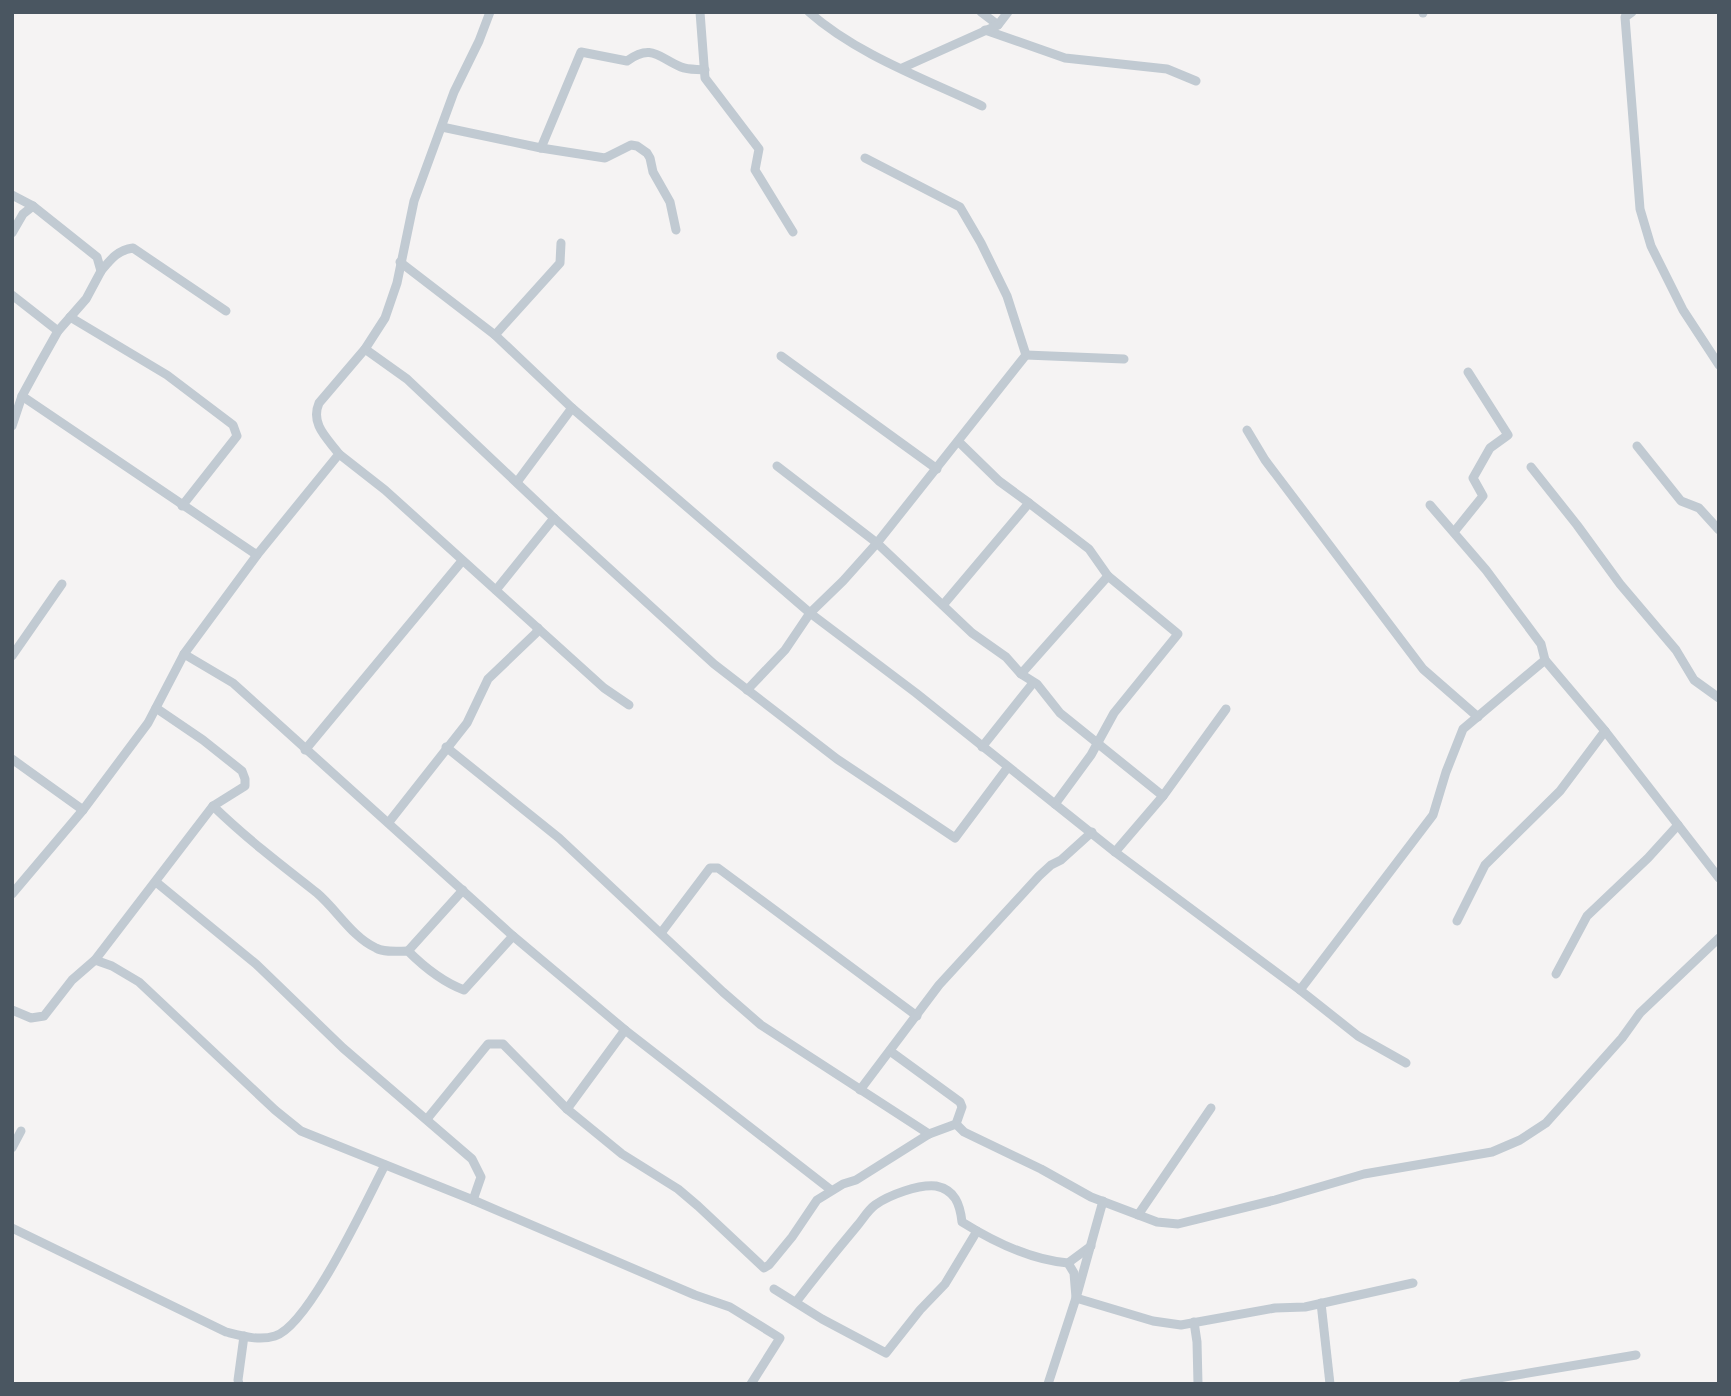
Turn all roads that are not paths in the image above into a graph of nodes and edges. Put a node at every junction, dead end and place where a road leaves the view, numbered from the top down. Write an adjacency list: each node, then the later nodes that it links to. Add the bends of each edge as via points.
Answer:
1 (490, 12): 13 (street)
2 (700, 12): 10 (street)
3 (809, 12): 9 (street, via 829,31)
4 (981, 12): 7 (street)
5 (1008, 12): 7 (street)
6 (1632, 12): 33 (street, via 1625,17 1640,209 1662,268)
7 (998, 25): 8 (street)
8 (985, 30): 9 (street); 11 (street, via 1065,58 1167,69)
9 (902, 68): 12 (street)
10 (705, 70): 14 (street, via 683,68 656,52 637,54 627,61 581,52); 19 (street, via 705,78 759,149 755,170)
11 (1196, 81)
12 (982, 106)
13 (442, 127): 14 (street); 22 (street, via 414,201)
14 (541, 148): 18 (street, via 605,158 631,145 643,149 670,202)
15 (865, 158): 30 (street, via 960,207 1007,296)
16 (12, 195): 17 (street)
17 (33, 206): 20 (street); 23 (street, via 97,257)
18 (676, 230)
19 (793, 232)
20 (12, 233)
21 (561, 243): 28 (street, via 560,263)
22 (400, 262): 28 (street); 29 (street, via 385,318)
23 (101, 271): 25 (street, via 123,249 133,248); 26 (street)
24 (12, 295): 27 (street)
25 (226, 311)
26 (70, 317): 27 (street); 48 (street, via 167,375 236,430 237,436)
27 (58, 331): 35 (street)
28 (495, 335): 36 (street)
29 (365, 349): 41 (street, via 316,409 318,427); 45 (street, via 407,379)
30 (1026, 355): 32 (street); 39 (street)
31 (781, 356): 44 (street)
32 (1124, 359)
33 (1719, 365)
34 (1468, 372): 51 (street, via 1508,435 1490,448 1473,478 1483,496)
35 (22, 396): 37 (street); 48 (street)
36 (572, 408): 45 (street); 59 (street)
37 (12, 426)
38 (1247, 430): 71 (street, via 1423,670)
39 (959, 442): 44 (street); 46 (street)
40 (1637, 446): 50 (street, via 1681,501 1699,508)
41 (340, 454): 53 (street); 54 (street)
42 (777, 466): 52 (street)
43 (1531, 467): 67 (street, via 1676,650 1694,680)
44 (937, 469): 52 (street)
45 (517, 482): 49 (street)
46 (1029, 503): 55 (street, via 1089,549); 58 (street)
47 (1430, 505): 51 (street)
48 (183, 506): 53 (street)
49 (554, 519): 57 (street); 66 (street)
50 (1719, 530)
51 (1454, 532): 63 (street, via 1541,644)
52 (877, 542): 58 (street); 59 (street)
53 (257, 555): 61 (street)
54 (462, 561): 57 (street); 76 (street)
55 (1108, 576): 64 (street); 73 (street, via 1178,634)
56 (62, 584): 62 (street)
57 (496, 590): 60 (street)
58 (943, 605): 64 (street)
59 (810, 613): 66 (street, via 785,650); 75 (street)
60 (538, 628): 68 (street); 74 (street, via 488,679 467,723)
61 (184, 654): 69 (street); 76 (street, via 233,683)
62 (12, 656)
63 (1545, 660): 71 (street); 72 (street)
64 (1021, 674): 65 (street)
65 (1033, 683): 73 (street, via 1060,713); 75 (street)
66 (747, 690): 78 (street, via 837,759 955,838)
67 (1719, 698)
68 (629, 705)
69 (156, 708): 81 (street, via 242,771 245,786); 82 (street)
70 (1226, 709): 79 (street)
71 (1478, 717): 98 (street, via 1463,729 1433,815)
72 (1605, 731): 84 (street); 91 (street, via 1560,791 1485,864)
73 (1097, 740): 79 (street); 80 (street)
74 (446, 747): 83 (street); 92 (street, via 531,814)
75 (982, 747): 78 (street)
76 (305, 750): 83 (street)
77 (12, 758): 82 (street)
78 (1008, 767): 80 (street)
79 (1163, 796): 86 (street)
80 (1055, 804): 85 (street)
81 (213, 806): 88 (street); 95 (street, via 371,945)
82 (83, 810): 90 (street)
83 (388, 822): 89 (street)
84 (1678, 825): 87 (street); 97 (street, via 1587,916)
85 (1092, 832): 86 (street); 100 (street, via 1039,876)
86 (1115, 852): 98 (street)
87 (1719, 878)
88 (156, 882): 96 (street); 107 (street, via 256,964 343,1048)
89 (463, 890): 93 (street); 95 (street)
90 (12, 894)
91 (1457, 921)
92 (661, 933): 100 (street, via 710,868 718,868); 104 (street, via 761,1025)
93 (513, 936): 95 (street, via 464,990); 101 (street)
94 (1719, 938): 116 (street, via 1640,1013 1546,1123 1520,1140 1492,1152 1364,1174 1195,1221 1157,1222)
95 (408, 951)
96 (95, 960): 99 (street, via 72,980 44,1016 31,1018); 112 (street, via 139,982 301,1131)
97 (1556, 974)
98 (1300, 990): 103 (street, via 1358,1036)
99 (12, 1010)
100 (916, 1016): 102 (street)
101 (625, 1030): 105 (street); 113 (street)
102 (890, 1051): 104 (street); 108 (street, via 960,1102)
103 (1406, 1063)
104 (860, 1090): 110 (street)
105 (568, 1108): 107 (street, via 505,1045 488,1044); 113 (street, via 622,1154 678,1189 764,1268 817,1200)
106 (1212, 1108): 116 (street)
107 (427, 1119): 114 (street, via 472,1159 481,1177)
108 (956, 1124): 110 (street); 115 (street)
109 (21, 1131): 111 (street)
110 (929, 1134): 113 (street, via 856,1180)
111 (12, 1148)
112 (385, 1165): 114 (street); 127 (street, via 298,1319 276,1336)
113 (831, 1190)
114 (472, 1200): 130 (street, via 730,1307 780,1338)
115 (1103, 1201): 116 (street); 119 (street)
116 (1138, 1214)
117 (12, 1228): 127 (street, via 226,1332)
118 (977, 1231): 120 (street, via 1048,1262); 124 (street, via 945,1284 886,1353); 124 (street, via 962,1222 960,1203 950,1192 929,1186 906,1189 875,1205)
119 (1091, 1246): 120 (street); 123 (street)
120 (1068, 1263): 123 (street, via 1074,1273)
121 (1413, 1283): 125 (street)
122 (774, 1289): 124 (street)
123 (1076, 1298): 126 (street, via 1153,1321); 131 (street)
124 (796, 1302)
125 (1321, 1303): 126 (street); 133 (street)
126 (1194, 1322): 132 (street)
127 (244, 1336): 129 (street)
128 (1636, 1355): 134 (street)
129 (239, 1384)
130 (751, 1384)
131 (1048, 1384)
132 (1198, 1384)
133 (1330, 1384)
134 (1463, 1384)

